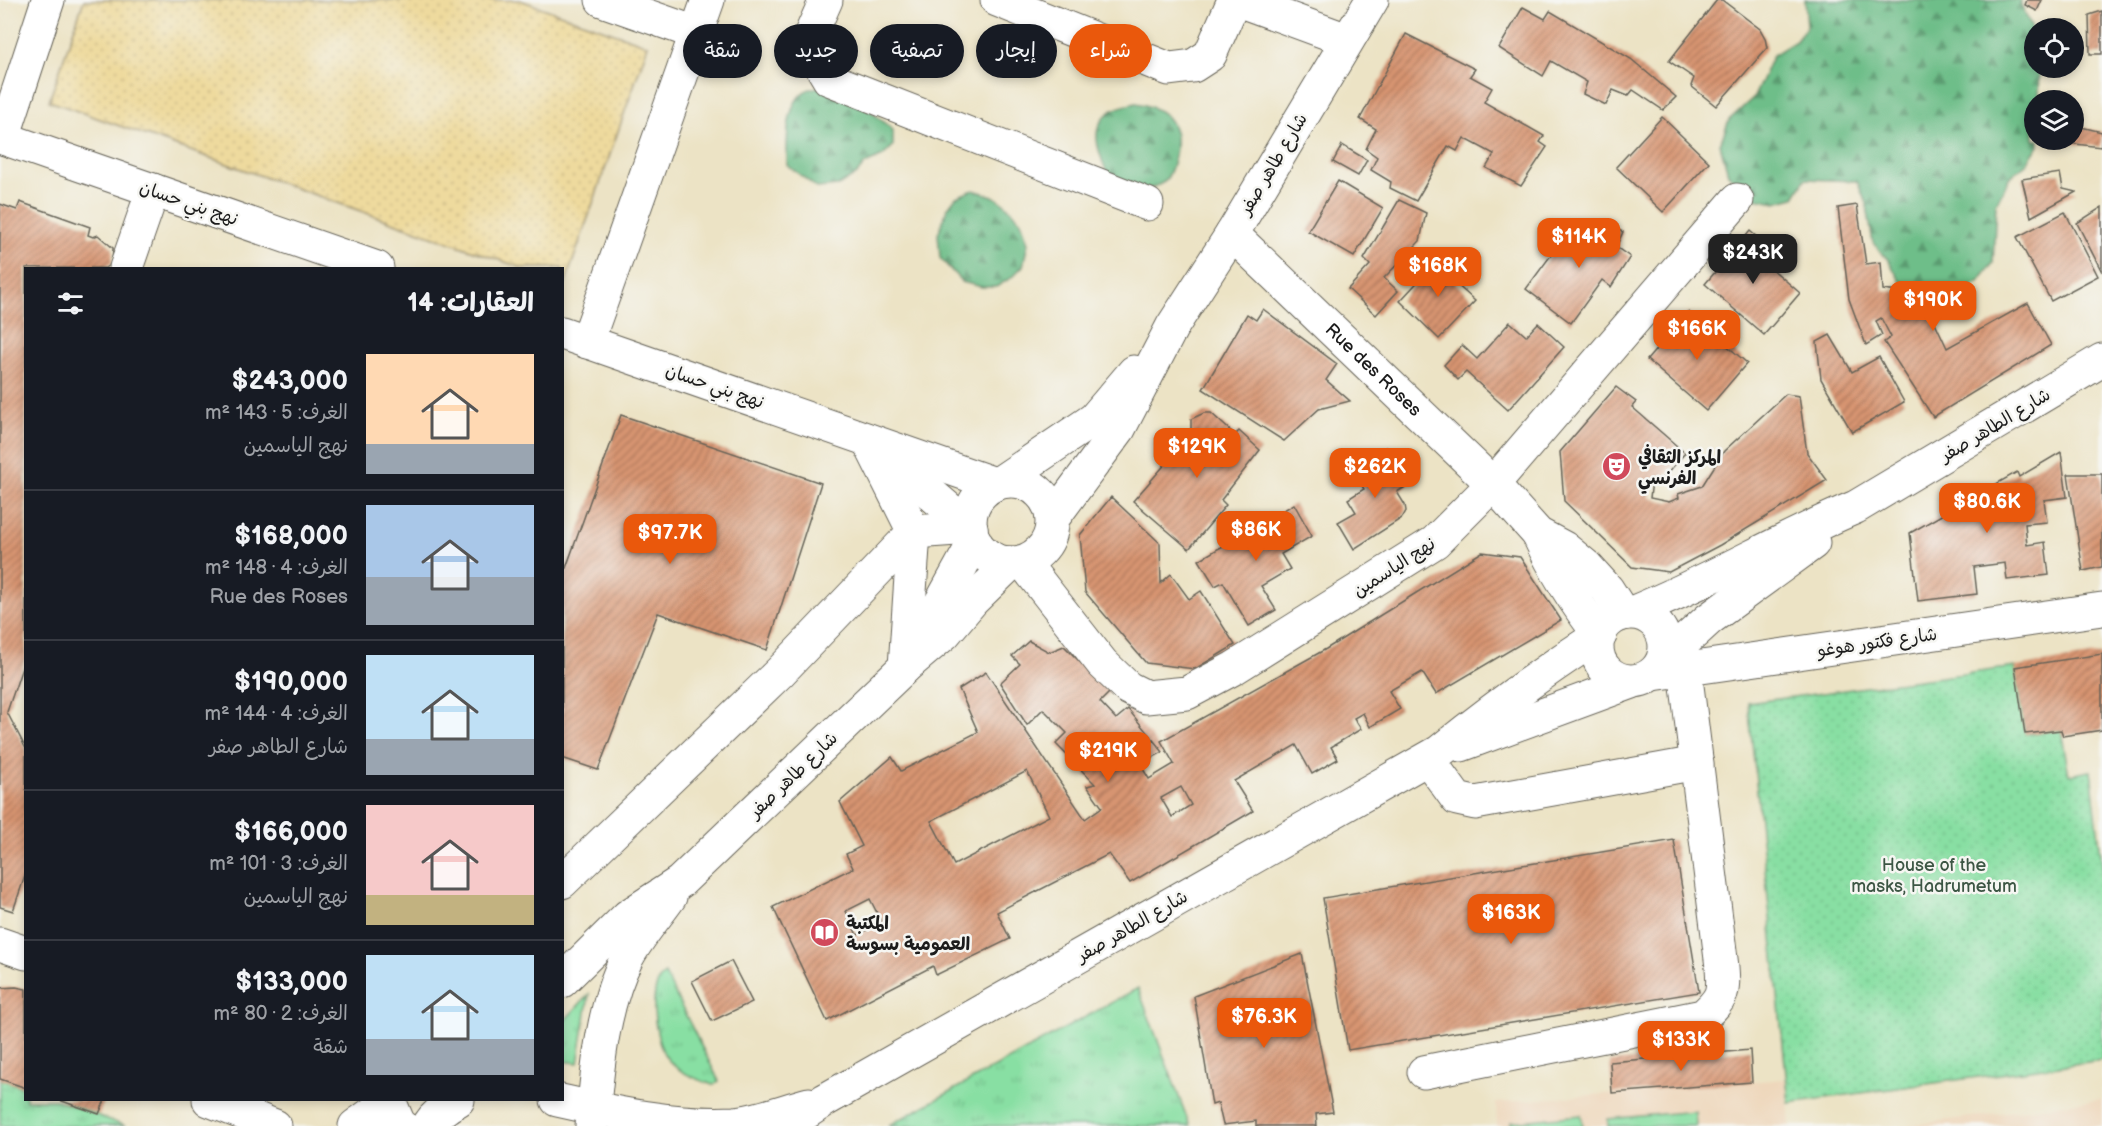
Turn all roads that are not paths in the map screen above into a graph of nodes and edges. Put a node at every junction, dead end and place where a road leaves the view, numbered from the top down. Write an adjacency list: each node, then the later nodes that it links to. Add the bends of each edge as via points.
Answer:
1 (48, 0): 12 (main road)
2 (602, 0): 9 (main road)
3 (708, 0): 8 (main road)
4 (826, 0): 15 (main road, via 810,36 829,79)
5 (997, 0): 6 (main road, via 1169,69 1193,66 1210,55)
6 (1236, 0): 10 (main road)
7 (1372, 0): 10 (main road, شارع طاهر صفر)
8 (699, 24)
9 (683, 28)
10 (1347, 40): 16 (main road, شارع طاهر صفر)
11 (683, 66): 20 (main road)
12 (1, 137): 13 (main road, نهج بني حسان)
13 (153, 190): 17 (main road); 18 (main road, نهج بني حسان)
14 (1737, 200): 24 (main road, نهج الياسمين)
15 (1147, 204)
16 (1232, 234): 19 (main road, شارع طاهر صفر); 24 (main road, Rue des Roses)
17 (126, 267)
18 (374, 267)
19 (1172, 327): 23 (main road, شارع طاهر صفر, via 1094,419); 26 (main road, شارع طاهر صفر, via 1119,429)
20 (575, 337): 22 (main road, نهج بني حسان)
21 (2102, 360): 25 (main road, شارع الطاهر صفر)
22 (868, 440): 23 (main road, نهج بني حسان); 27 (main road); 28 (main road, نهج بني حسان)
23 (998, 482): 26 (main road, via 1016,480 1029,484 1041,493); 28 (main road, شارع طاهر صفر, via 975,501 970,514)
24 (1493, 484): 29 (main road, نهج الياسمين, via 1435,542 1234,668 1187,693 1146,697 1128,688); 31 (main road, Rue des Roses, via 1538,534 1587,567 1607,589)
25 (1856, 507): 31 (main road, شارع الطاهر صفر); 33 (main road, شارع الطاهر صفر, via 1811,545 1708,619)
26 (1053, 518): 29 (main road, شارع طاهر صفر, via 1046,545 1035,555)
27 (914, 532): 28 (main road); 32 (main road); 36 (main road, via 780,672)
28 (973, 534): 29 (main road, via 989,557); 32 (main road, شارع طاهر صفر)
29 (1017, 562): 32 (main road, شارع طاهر صفر)
30 (2102, 609): 33 (main road, شارع فكتور هوغو)
31 (1619, 620): 33 (main road, via 1647,616 1657,624 1666,649); 33 (main road, via 1597,646 1603,667 1621,680); 34 (main road, شارع الطاهر صفر, via 1508,697)
32 (905, 667): 37 (main road, شارع طاهر صفر)
33 (1658, 672): 34 (main road, شارع الطاهر صفر); 35 (main road)
34 (1433, 756): 35 (main road, via 1457,799 1475,803); 42 (main road, شارع الطاهر صفر)
35 (1697, 764): 41 (main road, via 1724,991 1716,1004 1703,1016)
36 (564, 880)
37 (680, 882): 40 (main road, شارع طاهر صفر, via 628,916); 47 (main road, شارع طاهر صفر, via 627,958 610,1005)
38 (0, 944): 39 (main road)
39 (24, 952)
40 (564, 979)
41 (1424, 1072)
42 (825, 1100): 47 (main road, شارع الطاهر صفر, via 735,1123); 50 (main road, شارع الطاهر صفر)
43 (212, 1101): 48 (main road)
44 (544, 1101): 47 (main road, via 563,1114)
45 (558, 1101): 47 (main road, شارع الطاهر صفر)
46 (394, 1109): 49 (main road)
47 (585, 1120)
48 (275, 1126)
49 (355, 1126)
50 (786, 1126)

